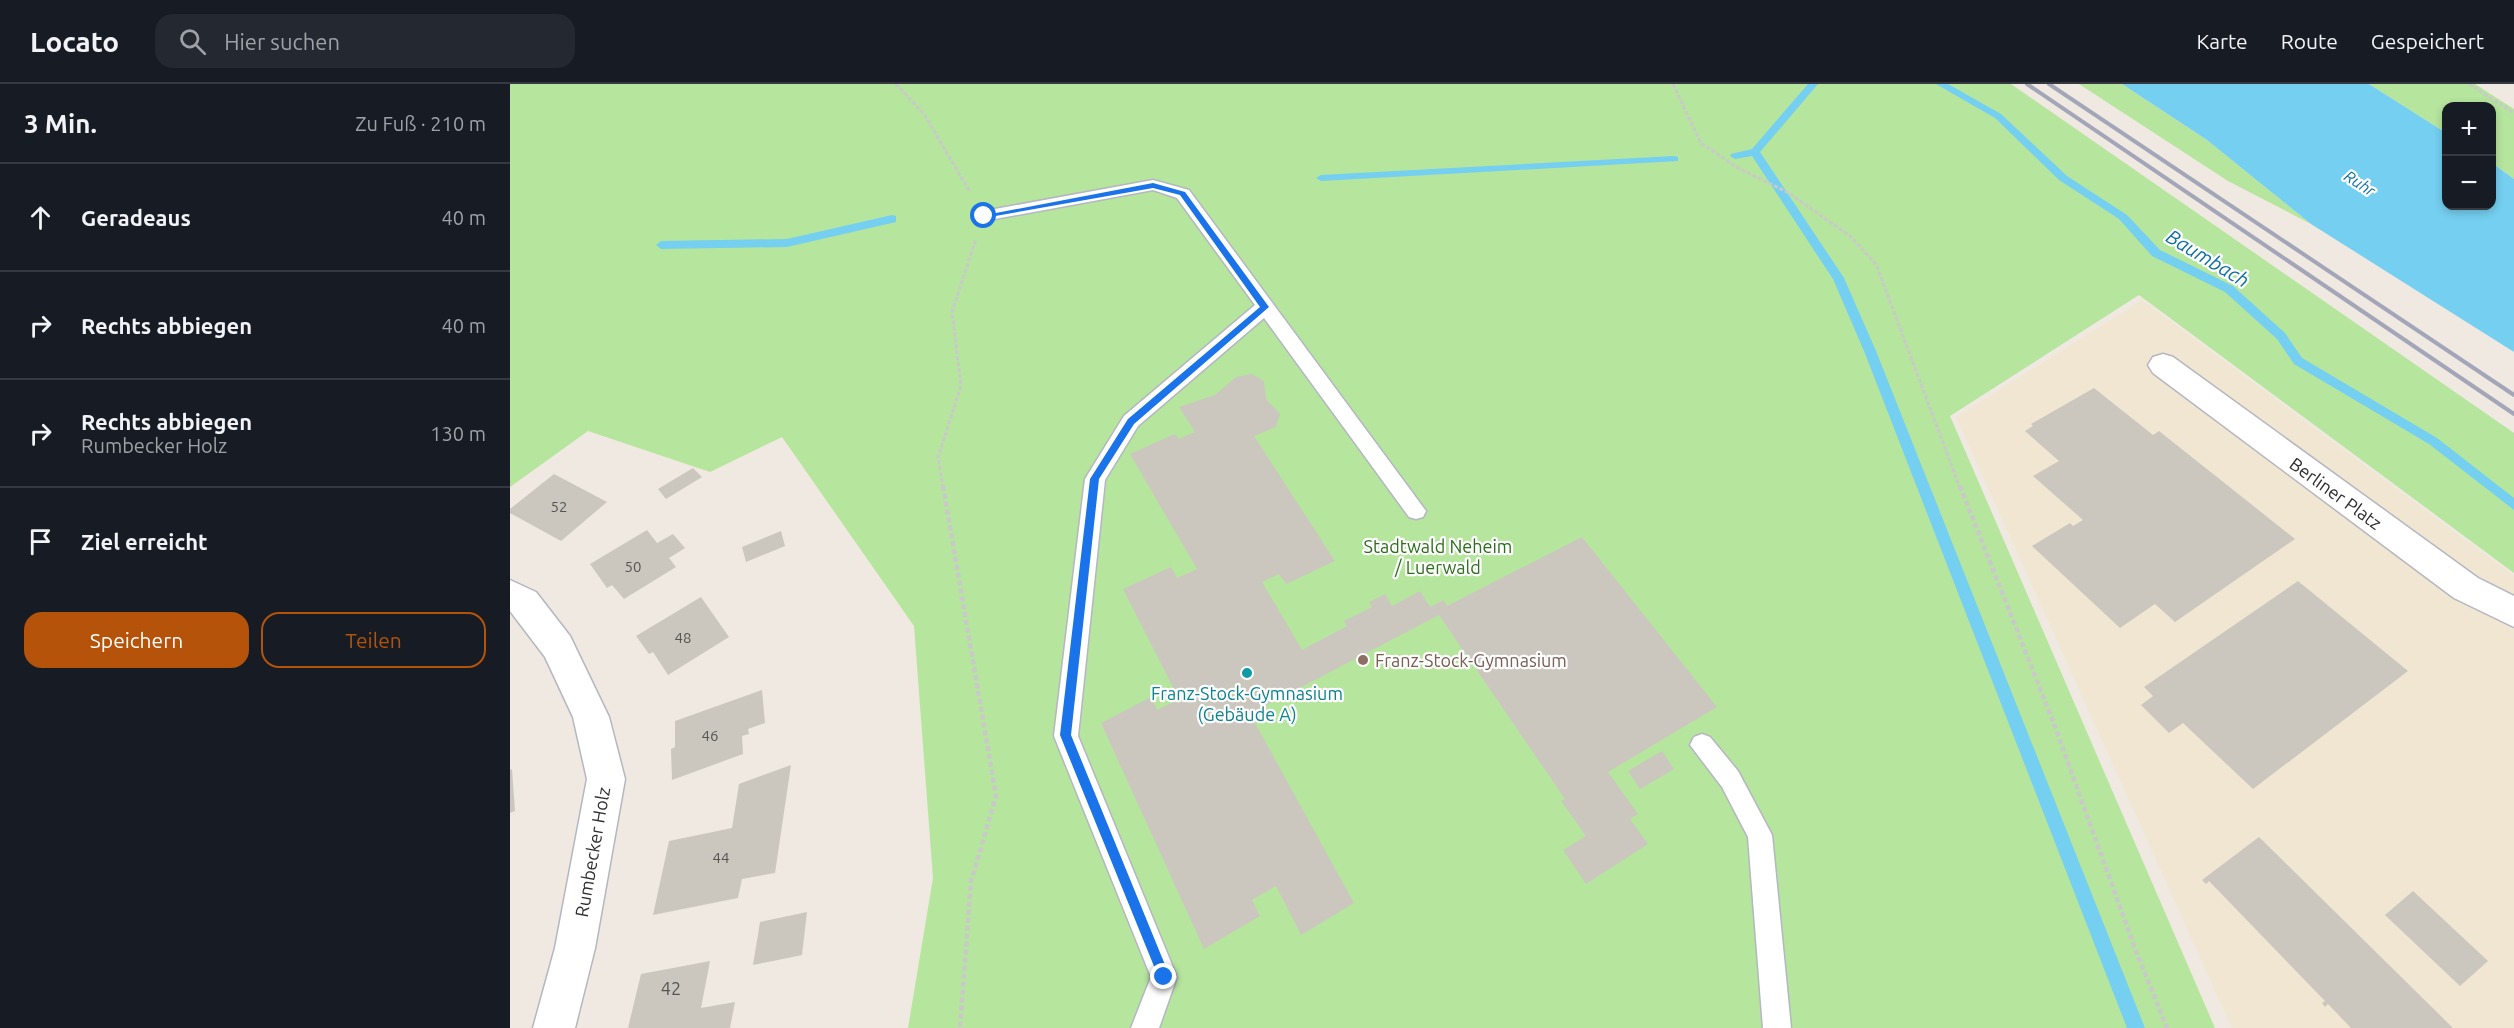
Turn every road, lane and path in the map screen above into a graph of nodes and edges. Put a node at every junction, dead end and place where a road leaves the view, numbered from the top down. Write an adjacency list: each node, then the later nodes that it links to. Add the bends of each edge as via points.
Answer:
1 (896, 84): 5 (path, via 924,114)
2 (1673, 84): 16 (path, via 1701,143 1738,168 1789,193 1850,236 1876,264)
3 (2469, 84): 4 (path)
4 (2514, 113)
5 (984, 216): 6 (lane, via 1153,185 1183,194); 13 (path, via 952,312 961,386 938,457 996,796 970,882)
6 (1265, 307): 8 (lane); 14 (lane, via 1131,421 1095,479 1066,735 1164,977)
7 (2163, 365): 10 (street, Berliner Platz, via 2466,588)
8 (1416, 511)
9 (510, 594): 12 (street, Rumbecker Holz, via 524,602 558,647 591,717 606,779 575,948)
10 (2514, 612)
11 (1702, 745): 15 (lane, via 1730,779 1760,835)
12 (555, 1028)
13 (960, 1028)
14 (1145, 1028)
15 (1777, 1028)
16 (2167, 1028)

